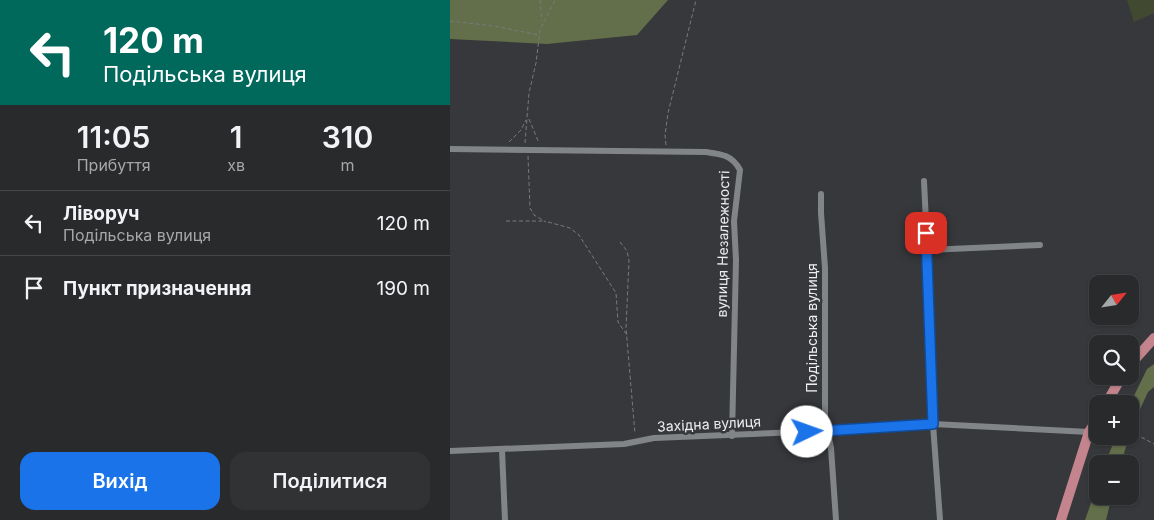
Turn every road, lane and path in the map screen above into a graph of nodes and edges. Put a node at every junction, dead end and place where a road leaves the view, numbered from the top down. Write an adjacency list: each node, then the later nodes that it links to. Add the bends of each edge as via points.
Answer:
1 (540, 0): 5 (path)
2 (555, 0): 5 (path)
3 (696, 0): 12 (path, via 666,128 665,142)
4 (450, 22): 6 (path)
5 (542, 24): 6 (path)
6 (539, 35): 7 (path)
7 (528, 117): 9 (path); 10 (path); 11 (path)
8 (450, 149): 9 (street, вулиця Незалежності)
9 (506, 150): 10 (street, вулиця Незалежності)
10 (526, 150): 11 (street, вулиця Незалежності); 16 (path, via 530,168 530,208 534,215)
11 (543, 150): 12 (street, вулиця Незалежності)
12 (671, 152): 26 (street, вулиця Незалежності, via 725,155 740,170 734,221)
13 (924, 181): 19 (street)
14 (821, 194): 24 (street, Подільська вулиця)
15 (506, 221): 16 (path)
16 (546, 222): 20 (path, via 564,226 579,235 616,293 618,322)
17 (620, 242): 20 (path, via 628,251 629,260)
18 (1040, 245): 19 (street)
19 (927, 250): 23 (street)
20 (627, 336): 28 (path)
21 (1154, 338): 22 (main road)
22 (1139, 355)
23 (933, 424): 24 (street, Західна вулиця); 25 (street, Західна вулиця); 34 (street)
24 (826, 431): 26 (street, Західна вулиця); 33 (street, Подільська вулиця, via 831,448)
25 (1089, 432): 35 (main road)
26 (732, 436): 28 (street, Західна вулиця, via 654,438)
27 (1139, 436): 29 (path)
28 (636, 442): 30 (street, Західна вулиця)
29 (1154, 444)
30 (502, 450): 31 (street, Західна вулиця); 32 (street)
31 (450, 451)
32 (505, 520)
33 (836, 520)
34 (940, 520)
35 (1061, 520)

